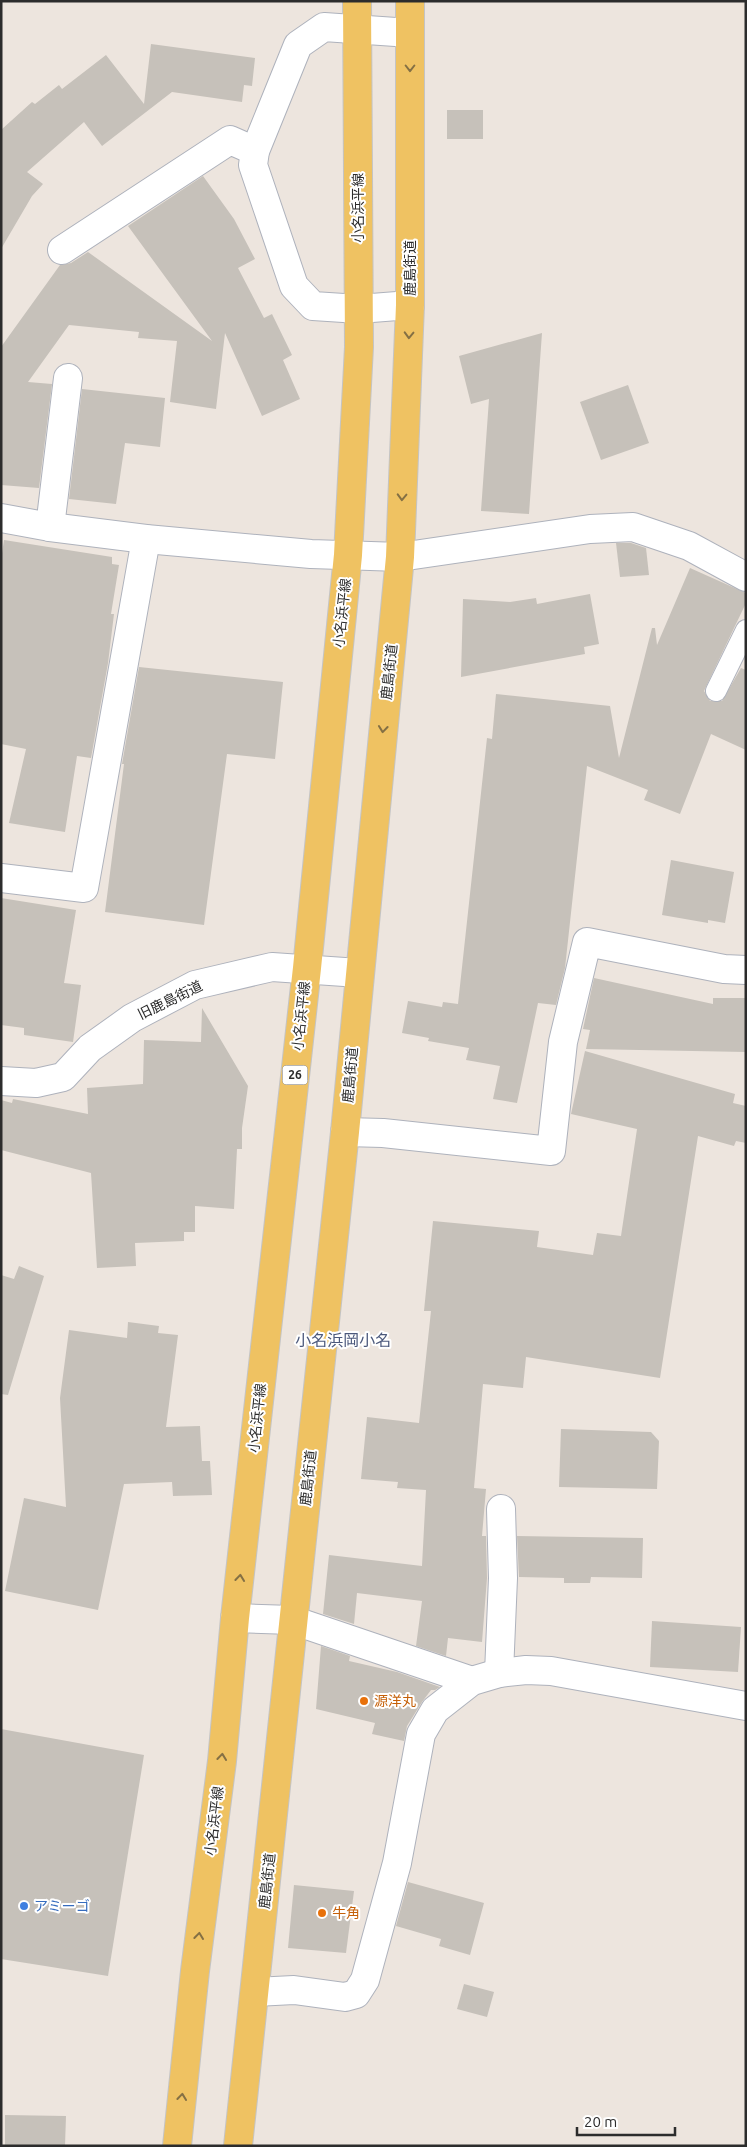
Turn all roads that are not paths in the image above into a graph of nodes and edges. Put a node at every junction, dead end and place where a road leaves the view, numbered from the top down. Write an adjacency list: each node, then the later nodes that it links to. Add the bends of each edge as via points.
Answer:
1 (357, 1): 3 (main road, 小名浜平線 / 26)
2 (410, 1): 4 (main road, 鹿島街道)
3 (358, 29): 4 (street); 5 (street, via 324,27 298,45); 8 (main road, 小名浜平線 / 26)
4 (410, 33): 7 (main road, 鹿島街道, one-way to 7)
5 (256, 151): 6 (street, via 230,140); 8 (street, via 253,165 294,286 313,306)
6 (62, 250)
7 (410, 305): 8 (street); 14 (main road, 鹿島街道, one-way to 14)
8 (359, 309): 13 (main road, 小名浜平線 / 26)
9 (68, 378): 11 (street)
10 (1, 518): 11 (street)
11 (50, 527): 12 (street)
12 (146, 539): 13 (street); 18 (street, via 84,888)
13 (348, 556): 14 (street); 19 (main road, 小名浜平線 / 26)
14 (400, 557): 15 (street, via 590,529 633,527 689,546); 21 (main road, 鹿島街道, one-way to 21)
15 (746, 577)
16 (746, 630): 17 (lane)
17 (716, 690)
18 (1, 878)
19 (307, 968): 21 (street, 旧鹿島街道); 22 (street, 旧鹿島街道, via 272,967 195,984 132,1018 90,1048 62,1078 36,1083); 25 (main road, 小名浜平線 / 26, one-way to 19)
20 (746, 970): 23 (street, via 724,969 587,942 563,1042 551,1151)
21 (359, 973): 23 (main road, 鹿島街道)
22 (1, 1082)
23 (345, 1132): 26 (main road, 鹿島街道)
24 (501, 1509): 27 (street, via 503,1578)
25 (235, 1618): 26 (street); 31 (main road, 小名浜平線 / 26, one-way to 25, via 222,1760)
26 (292, 1620): 28 (street); 30 (main road, 鹿島街道)
27 (499, 1673): 28 (street); 29 (street, via 551,1671)
28 (472, 1681): 30 (street, via 435,1710 421,1734 397,1863 365,1980 356,1994 345,1997 294,1990)
29 (746, 1706)
30 (256, 1992): 32 (main road, 鹿島街道)
31 (177, 2146)
32 (238, 2146)

